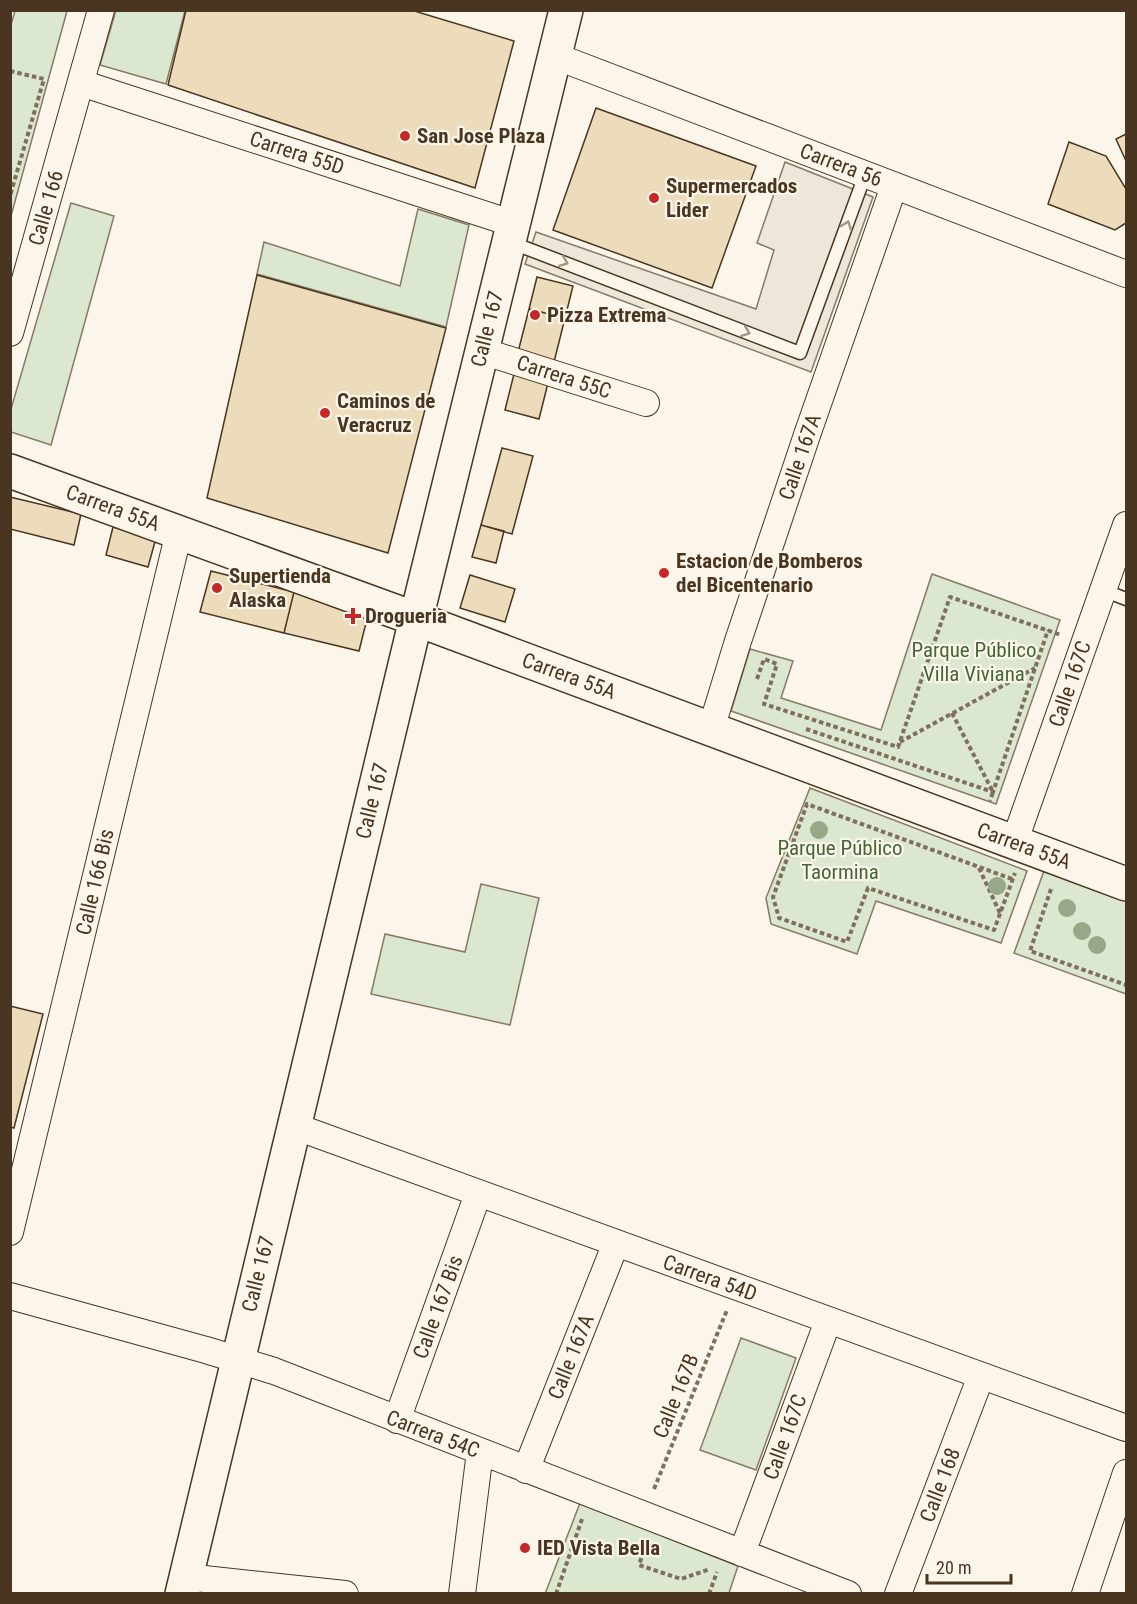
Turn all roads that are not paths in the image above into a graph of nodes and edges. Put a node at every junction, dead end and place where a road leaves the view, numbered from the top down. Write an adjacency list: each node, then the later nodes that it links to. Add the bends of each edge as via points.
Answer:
1 (100, 10): 4 (street, Calle 166)
2 (566, 10): 3 (street, Calle 167)
3 (555, 56): 5 (street, Carrera 56); 7 (street, Calle 167)
4 (81, 83): 7 (street, Carrera 55D); 9 (street, Calle 166)
5 (865, 175): 6 (street, Carrera 56); 7 (lane, one-way to 5, via 800,353)
6 (894, 186): 8 (street, Carrera 56); 18 (street, Calle 167A, via 803,446)
7 (511, 232): 10 (street, Calle 167)
8 (1126, 274)
9 (10, 333)
10 (482, 351): 11 (street, Carrera 55C); 17 (street, Calle 167)
11 (646, 403)
12 (10, 471): 14 (street, Carrera 55A)
13 (1126, 525): 15 (street, Calle 167C)
14 (179, 532): 17 (street, Carrera 55A); 23 (street, Calle 166 Bis)
15 (1103, 590): 16 (lane); 19 (street, Calle 167C)
16 (1126, 599)
17 (416, 619): 18 (street, Carrera 55A); 21 (street, Calle 167)
18 (711, 729): 19 (street, Carrera 55A)
19 (1014, 843): 20 (street, Carrera 55A)
20 (1126, 884)
21 (294, 1126): 22 (street, Carrera 54D); 27 (street, Calle 167)
22 (478, 1194): 24 (street, Carrera 54D); 29 (street, Calle 167 Bis)
23 (10, 1232)
24 (616, 1244): 26 (street, Carrera 54D); 32 (street, Calle 167A)
25 (10, 1296): 27 (street, Carrera 54C)
26 (828, 1320): 28 (street, Carrera 54D); 34 (street, Calle 167C)
27 (237, 1359): 29 (street, Carrera 54C); 35 (street, Calle 167)
28 (981, 1376): 30 (street, Carrera 54D); 39 (street, Calle 168)
29 (397, 1420): 31 (street, Carrera 54C)
30 (1126, 1428)
31 (480, 1452): 32 (street, Carrera 54C); 37 (street)
32 (526, 1470): 34 (street, Carrera 54C, via 646,1527)
33 (1126, 1473): 40 (street)
34 (742, 1553): 38 (street, Carrera 54C)
35 (184, 1585): 36 (street)
36 (345, 1593)
37 (462, 1593)
38 (848, 1593)
39 (898, 1593)
40 (1085, 1593)

